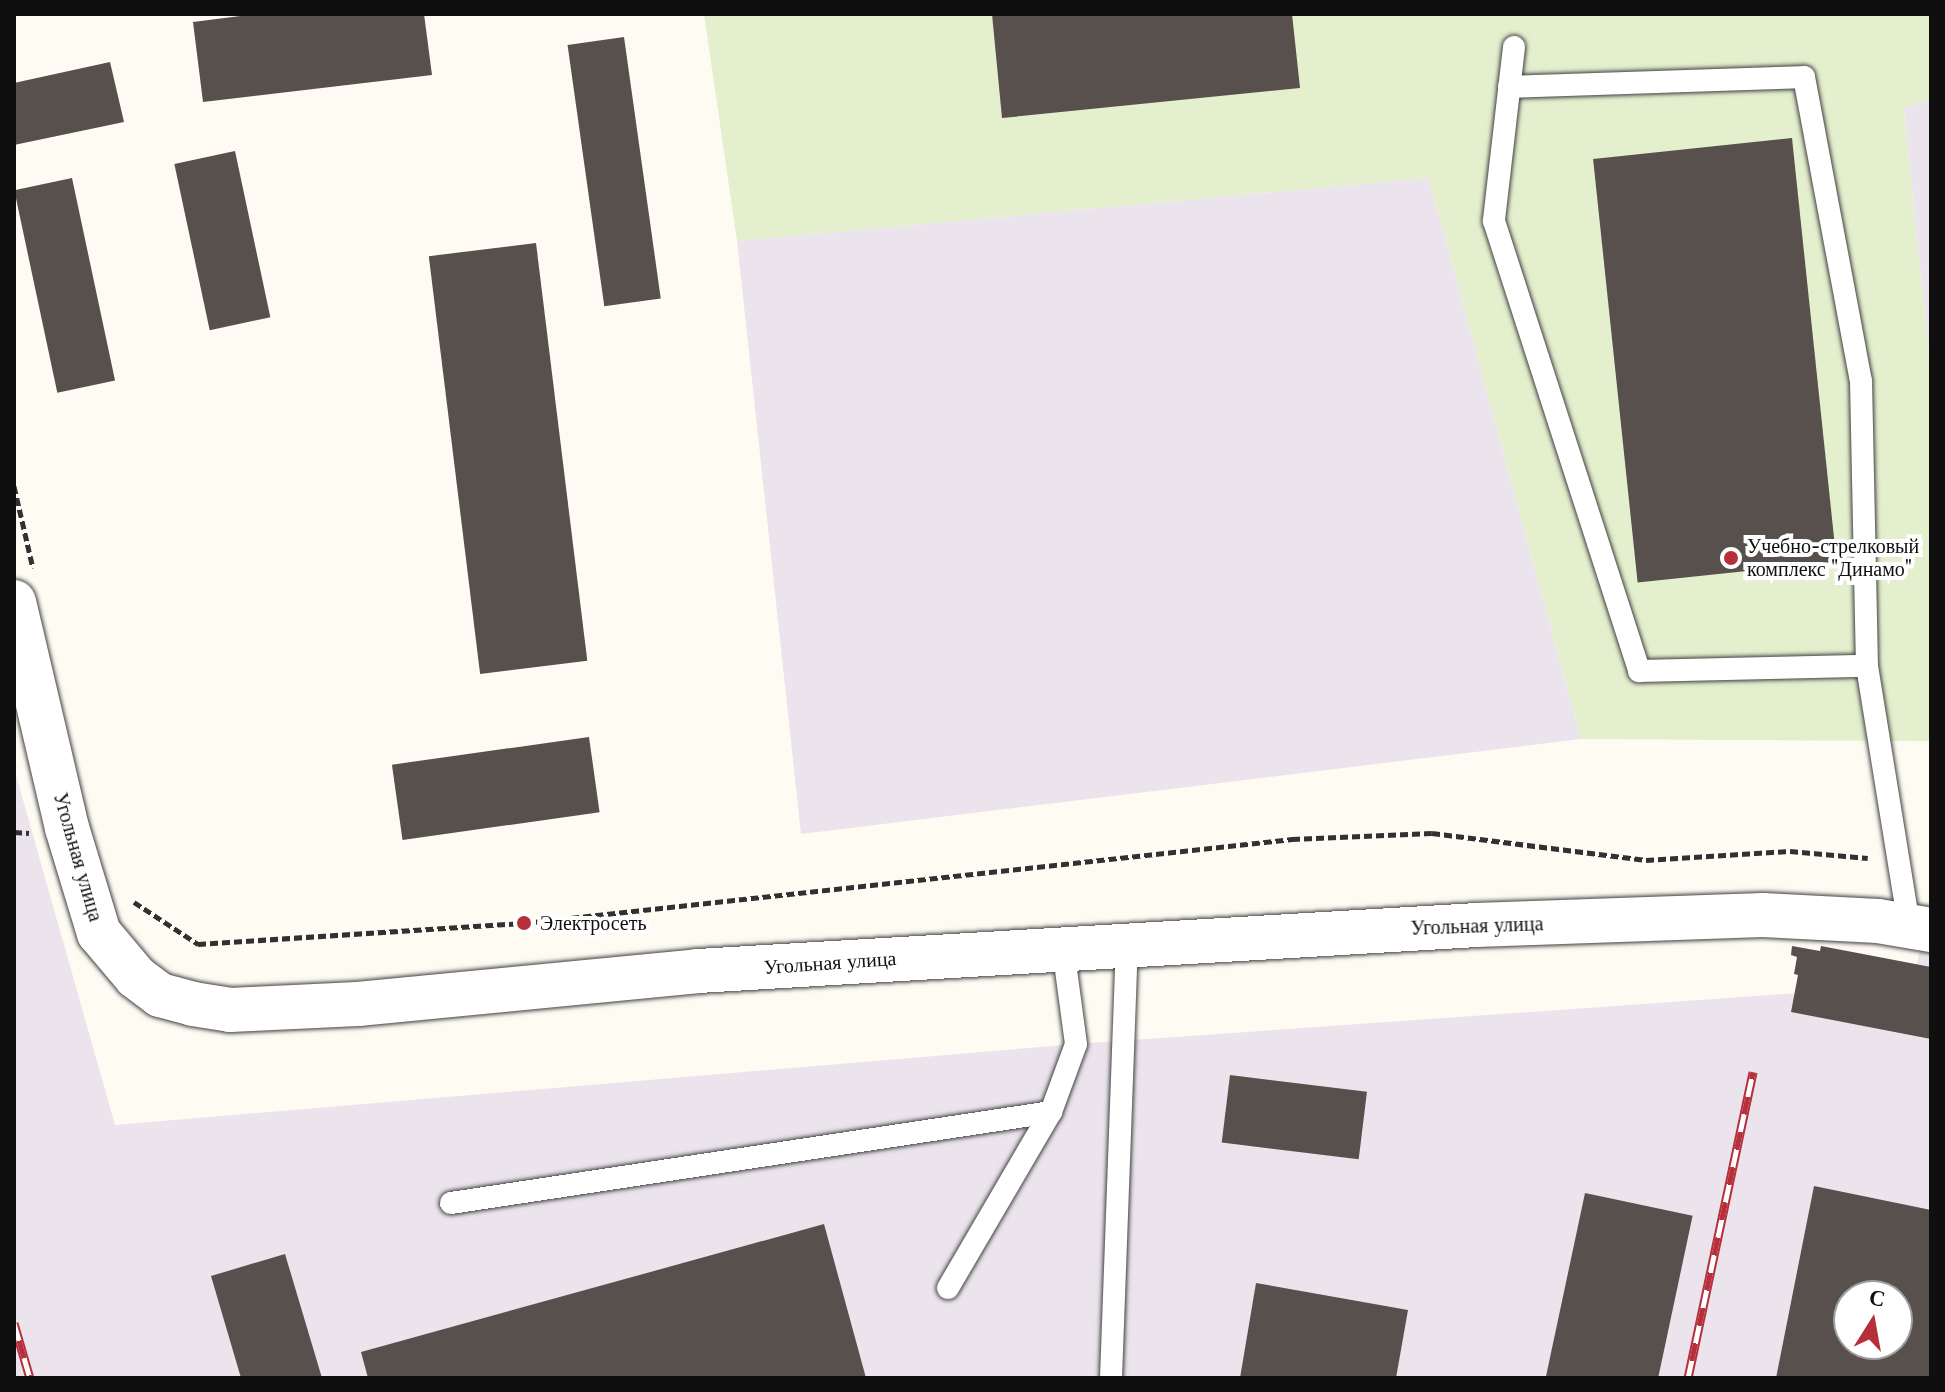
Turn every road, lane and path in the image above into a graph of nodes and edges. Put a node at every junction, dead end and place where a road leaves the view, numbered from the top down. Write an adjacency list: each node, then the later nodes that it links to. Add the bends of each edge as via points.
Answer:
1 (1514, 47): 2 (lane)
2 (1509, 87): 4 (lane, via 1494,221 1639,671); 4 (lane, via 1804,77 1861,381)
3 (14, 602): 5 (street, Угольная улица)
4 (1867, 666): 7 (lane)
5 (67, 828): 6 (path); 11 (street, Угольная улица, via 90,909 113,956 160,995 230,1010)
6 (14, 832)
7 (1899, 861): 8 (path, via 1790,851 1646,860 1432,833 1308,838 524,923 198,944); 9 (lane)
8 (128, 898)
9 (1920, 928): 10 (street, Угольная улица, via 1763,915)
10 (1127, 943): 11 (street, Угольная улица); 15 (lane)
11 (1063, 948): 12 (lane, via 1076,1044)
12 (1051, 1112): 13 (lane); 14 (lane)
13 (451, 1203)
14 (948, 1288)
15 (1111, 1378)

